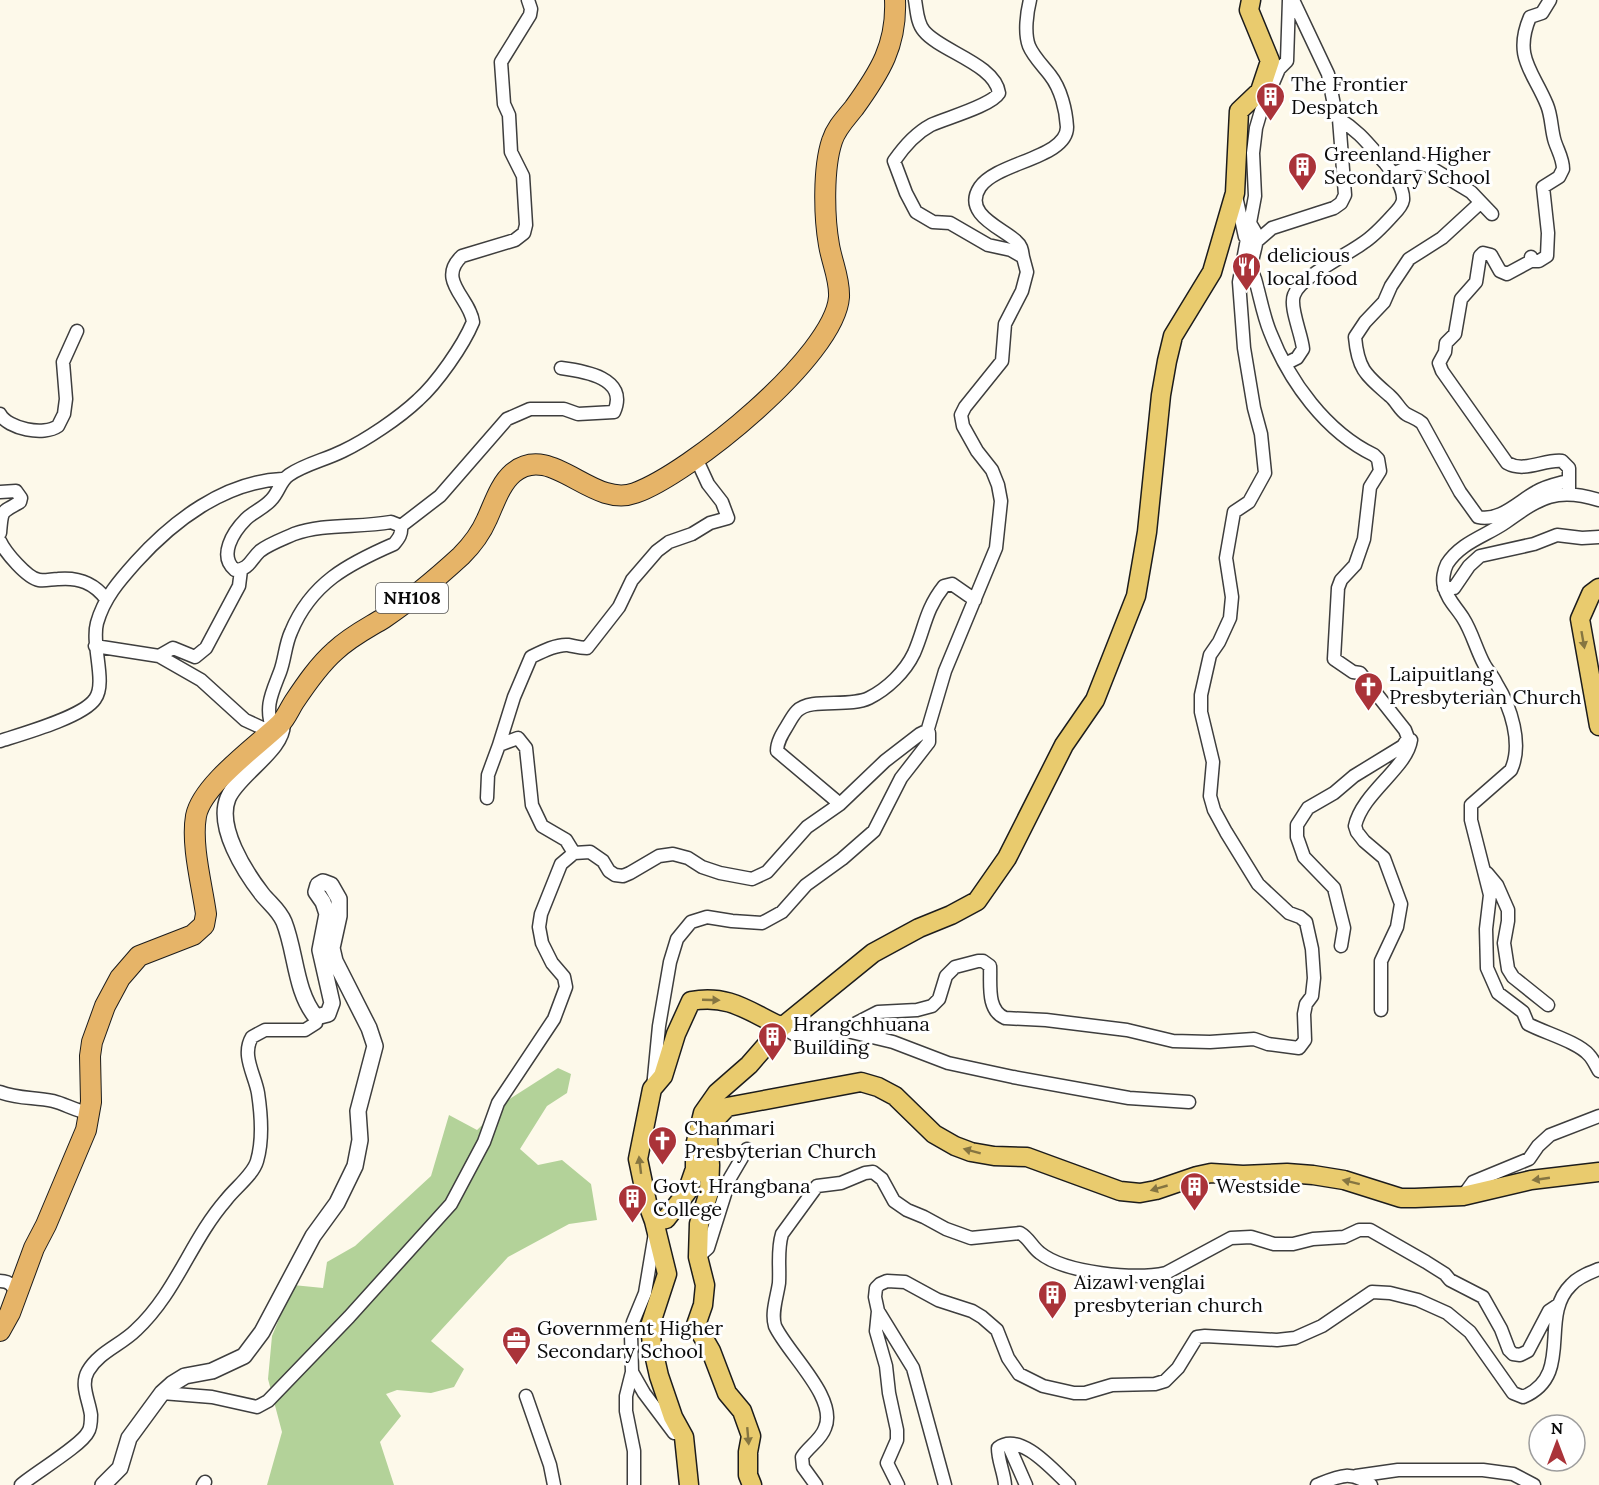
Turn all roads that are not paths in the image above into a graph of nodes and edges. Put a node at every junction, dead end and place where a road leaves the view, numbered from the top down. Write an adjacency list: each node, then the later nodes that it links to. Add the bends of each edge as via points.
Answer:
1 (528, 0): 20 (street, via 530,15 501,62 511,152 523,176 527,214 524,233 515,240 456,261 454,284 473,322 448,364 418,400 363,441 300,468)
2 (895, 0): 19 (highway, NH108, via 896,23 886,57 873,82 837,130 829,153 826,224 839,285 833,318 788,379)
3 (915, 0): 14 (street, via 919,23 929,37 978,67 996,83 999,93 991,101 929,126 904,146 894,161 906,193 916,212 933,222 950,224 988,245)
4 (1030, 0): 14 (street, via 1029,47 1058,88 1067,131 1061,143 1049,151 988,178 977,197 981,215 1016,240)
5 (1251, 0): 10 (main road, via 1249,10 1270,61 1260,91 1239,111)
6 (1291, 0): 8 (street, via 1328,74); 13 (street, via 1287,61 1279,69 1255,135)
7 (1550, 0): 21 (street, via 1542,13 1530,17 1524,58 1552,118 1563,169 1559,177 1544,187 1547,256 1539,261 1531,259 1507,274 1500,271 1491,255 1483,253 1476,282 1461,299 1455,334 1446,343 1439,363 1507,463 1538,466 1562,461 1569,468)
8 (1339, 119): 9 (street, via 1357,130); 13 (street, via 1345,188 1341,203 1272,228)
9 (1393, 174): 11 (street, via 1410,165 1423,164 1466,188); 16 (street, via 1402,194 1399,208 1364,243 1297,288 1293,304 1304,349)
10 (1235, 193): 13 (street); 49 (main road, via 1212,272 1173,336 1161,395 1148,532 1136,596 1095,700 1064,745 1007,858 976,901 873,953)
11 (1480, 203): 12 (street); 21 (street, via 1442,238 1405,263 1384,302 1354,338 1359,364 1406,414 1422,423 1478,517 1505,511 1549,486)
12 (1492, 214)
13 (1252, 241): 16 (street, via 1251,272 1269,331); 50 (street, via 1239,282 1239,305 1265,473 1249,502 1234,512 1226,558 1232,597 1230,618 1210,655 1200,705 1212,753 1210,796 1214,810 1258,884 1289,913 1306,922 1314,978 1304,1014 1305,1040 1299,1048 1254,1039 1173,1041 1127,1030 1005,1018 993,1006 990,966 983,961 955,967 946,976 939,999 932,1006 878,1012)
14 (1023, 257): 32 (street, via 1027,272 1005,324 1002,361 961,415 976,451 992,470 1001,501 996,548)
15 (77, 331): 18 (street, via 63,362 66,399 58,426 46,430 23,428 10,425)
16 (1285, 364): 38 (street, via 1322,414 1357,447 1378,459 1380,471 1370,487 1364,539 1355,565 1338,588 1334,659 1360,673)
17 (561, 368): 24 (street, via 588,372 606,381 616,392 618,404 614,412 578,414 564,409 530,409 507,419 440,496)
18 (0, 414)
19 (696, 458): 36 (highway, NH108, via 634,494 621,496 596,490 560,470 542,465 528,464 513,473 474,542 414,597 354,634 332,653); 40 (street, via 728,518 669,542 657,551 632,580 619,607 587,648 559,646 531,657)
20 (282, 480): 28 (street, via 277,494 246,519 233,536 228,559 230,566); 31 (street, via 239,488 179,519 155,540)
21 (1569, 487): 23 (street); 29 (street, via 1526,507 1457,552 1446,566)
22 (0, 492): 25 (street, via 16,491 21,498 5,510)
23 (1599, 500)
24 (401, 526): 28 (street, via 391,522 296,533 260,551); 36 (street, via 402,532 394,544 334,575 304,607 290,633 268,702 270,721)
25 (0, 533)
26 (1599, 537): 29 (street, via 1557,535 1480,556 1454,588)
27 (0, 541): 31 (street, via 9,555 38,580 75,579 97,586)
28 (241, 570): 34 (street, via 239,586 206,648 195,657 173,648)
29 (1444, 588): 44 (street, via 1510,712 1517,748 1511,770 1471,805)
30 (1599, 588): 35 (main road, one-way to 35, via 1591,594 1580,619)
31 (106, 599): 33 (street, via 97,623)
32 (975, 600): 37 (street, via 945,671); 42 (street, via 952,584 944,586 929,607 914,654 895,680 868,699 806,705 798,710 781,736 777,751)
33 (95, 646): 34 (street); 39 (street, via 99,677 93,702 36,730)
34 (159, 656): 36 (street, via 201,680 245,720)
35 (1599, 726)
36 (276, 728): 48 (street, via 283,728 277,741 228,797 226,819 232,843 246,871 284,922 302,986); 55 (highway, NH108, via 219,780 199,808 196,831 204,925 193,935 139,956 120,978 92,1041)
37 (927, 732): 42 (street, via 885,761); 52 (street, via 929,742 901,778 874,831 806,885 782,912 762,923 706,916 692,922 677,939 666,983)
38 (1408, 738): 45 (street, via 1403,746 1308,808 1298,825 1304,857 1334,888 1344,928); 47 (street, via 1411,742 1407,753 1368,800 1355,826 1364,841 1384,858 1401,904 1397,927 1381,961)
39 (0, 741)
40 (499, 745): 41 (street, via 488,775); 43 (street, via 513,738 523,741 532,806 542,826 566,840)
41 (487, 798)
42 (840, 804): 43 (street, via 807,827 767,872 752,879 720,873 673,854 659,856 623,876 615,875 590,852)
43 (574, 853): 69 (street, via 561,864 551,883 539,927 542,943 564,976 566,987 554,1019 498,1102 484,1142 451,1204 268,1401 257,1407 212,1397)
44 (1484, 871): 46 (street, via 1497,885 1508,910 1504,943 1508,969); 51 (street, via 1490,895 1487,968 1494,987 1523,1012 1528,1024 1580,1046)
45 (1341, 946)
46 (1548, 1005)
47 (1381, 1010)
48 (316, 1017): 69 (street, via 328,1014 332,1003 320,950 327,914 316,892 318,885 327,882 339,899 333,955 375,1046 358,1111 360,1140 355,1166 262,1332 244,1356 212,1371 185,1377); 74 (street, via 316,1023 305,1030 265,1030 252,1037 247,1048 258,1092 256,1163 210,1218 167,1293 136,1330 95,1360 84,1389 91,1416 89,1431 81,1442)
49 (782, 1027): 50 (street, via 805,1041); 52 (main road, one-way to 49, via 663,1076 676,1034 692,1001 707,998 730,1002); 60 (main road, via 749,1065 717,1093 703,1113 695,1146 695,1169 687,1192 666,1218)
50 (843, 1030): 54 (street, via 1013,1077 1129,1098)
51 (1599, 1071)
52 (652, 1089): 60 (main road, one-way to 52, via 638,1159)
53 (0, 1092): 55 (street, via 49,1100)
54 (1189, 1102)
55 (89, 1113): 64 (highway, NH108, via 81,1143)
56 (1599, 1116): 59 (street, via 1550,1134 1529,1159 1473,1182)
57 (747, 1149): 61 (street, via 730,1178 708,1248)
58 (1599, 1172): 59 (main road, one-way to 59, via 1531,1180)
59 (1463, 1196): 61 (main road, one-way to 61, via 1401,1198 1344,1180 1287,1173 1211,1173 1156,1190 1120,1191 1027,1157 994,1156 955,1146 934,1134 895,1096 861,1082 727,1107 712,1123 708,1139 709,1192 699,1224)
60 (655, 1225): 68 (street, via 645,1293 631,1334); 71 (main road, via 667,1274 650,1326 652,1345 669,1407)
61 (698, 1257): 79 (main road, one-way to 79, via 705,1285 696,1325 727,1393 742,1411 751,1436 748,1475)
62 (1594, 1271): 65 (street, via 1570,1285)
63 (0, 1281): 64 (street, via 13,1286)
64 (16, 1296): 67 (highway, NH108)
65 (1558, 1305): 66 (street, via 1548,1377 1523,1397 1513,1393 1470,1332 1447,1314 1418,1300 1390,1293 1372,1292 1322,1326 1295,1338 1197,1337 1165,1381 1112,1385 1085,1393 1043,1386 1024,1378 1012,1367 997,1330 982,1317 938,1300 905,1281 887,1281 876,1288); 80 (street, via 1549,1311 1528,1351 1520,1355 1509,1350 1483,1297 1370,1230 1293,1244 1232,1238 1166,1274 1125,1275 1063,1266 1039,1252 1020,1233 971,1238 946,1229 894,1202 882,1179 873,1172 865,1173 841,1183 817,1186 779,1243 774,1326 822,1393 828,1415 825,1428 802,1457 803,1467)
66 (878, 1311): 81 (street, via 876,1331 897,1430 897,1440 886,1463); 82 (street, via 913,1368)
67 (0, 1331)
68 (632, 1372): 71 (street, via 672,1431); 77 (street, via 626,1411 634,1451)
69 (162, 1393): 75 (street, via 129,1437 120,1468)
70 (526, 1396): 76 (street)
71 (681, 1432): 78 (main road)
72 (1008, 1444): 83 (street, via 998,1448); 84 (street); 85 (street, via 1020,1444 1030,1450)
73 (1356, 1476): 86 (street, via 1346,1475); 87 (street); 88 (street, via 1398,1470 1483,1470 1513,1474)
74 (21, 1485)
75 (103, 1485)
76 (554, 1485)
77 (634, 1485)
78 (689, 1485)
79 (752, 1485)
80 (816, 1485)
81 (898, 1485)
82 (945, 1485)
83 (1005, 1485)
84 (1026, 1485)
85 (1069, 1485)
86 (1317, 1485)
87 (1371, 1485)
88 (1534, 1485)

